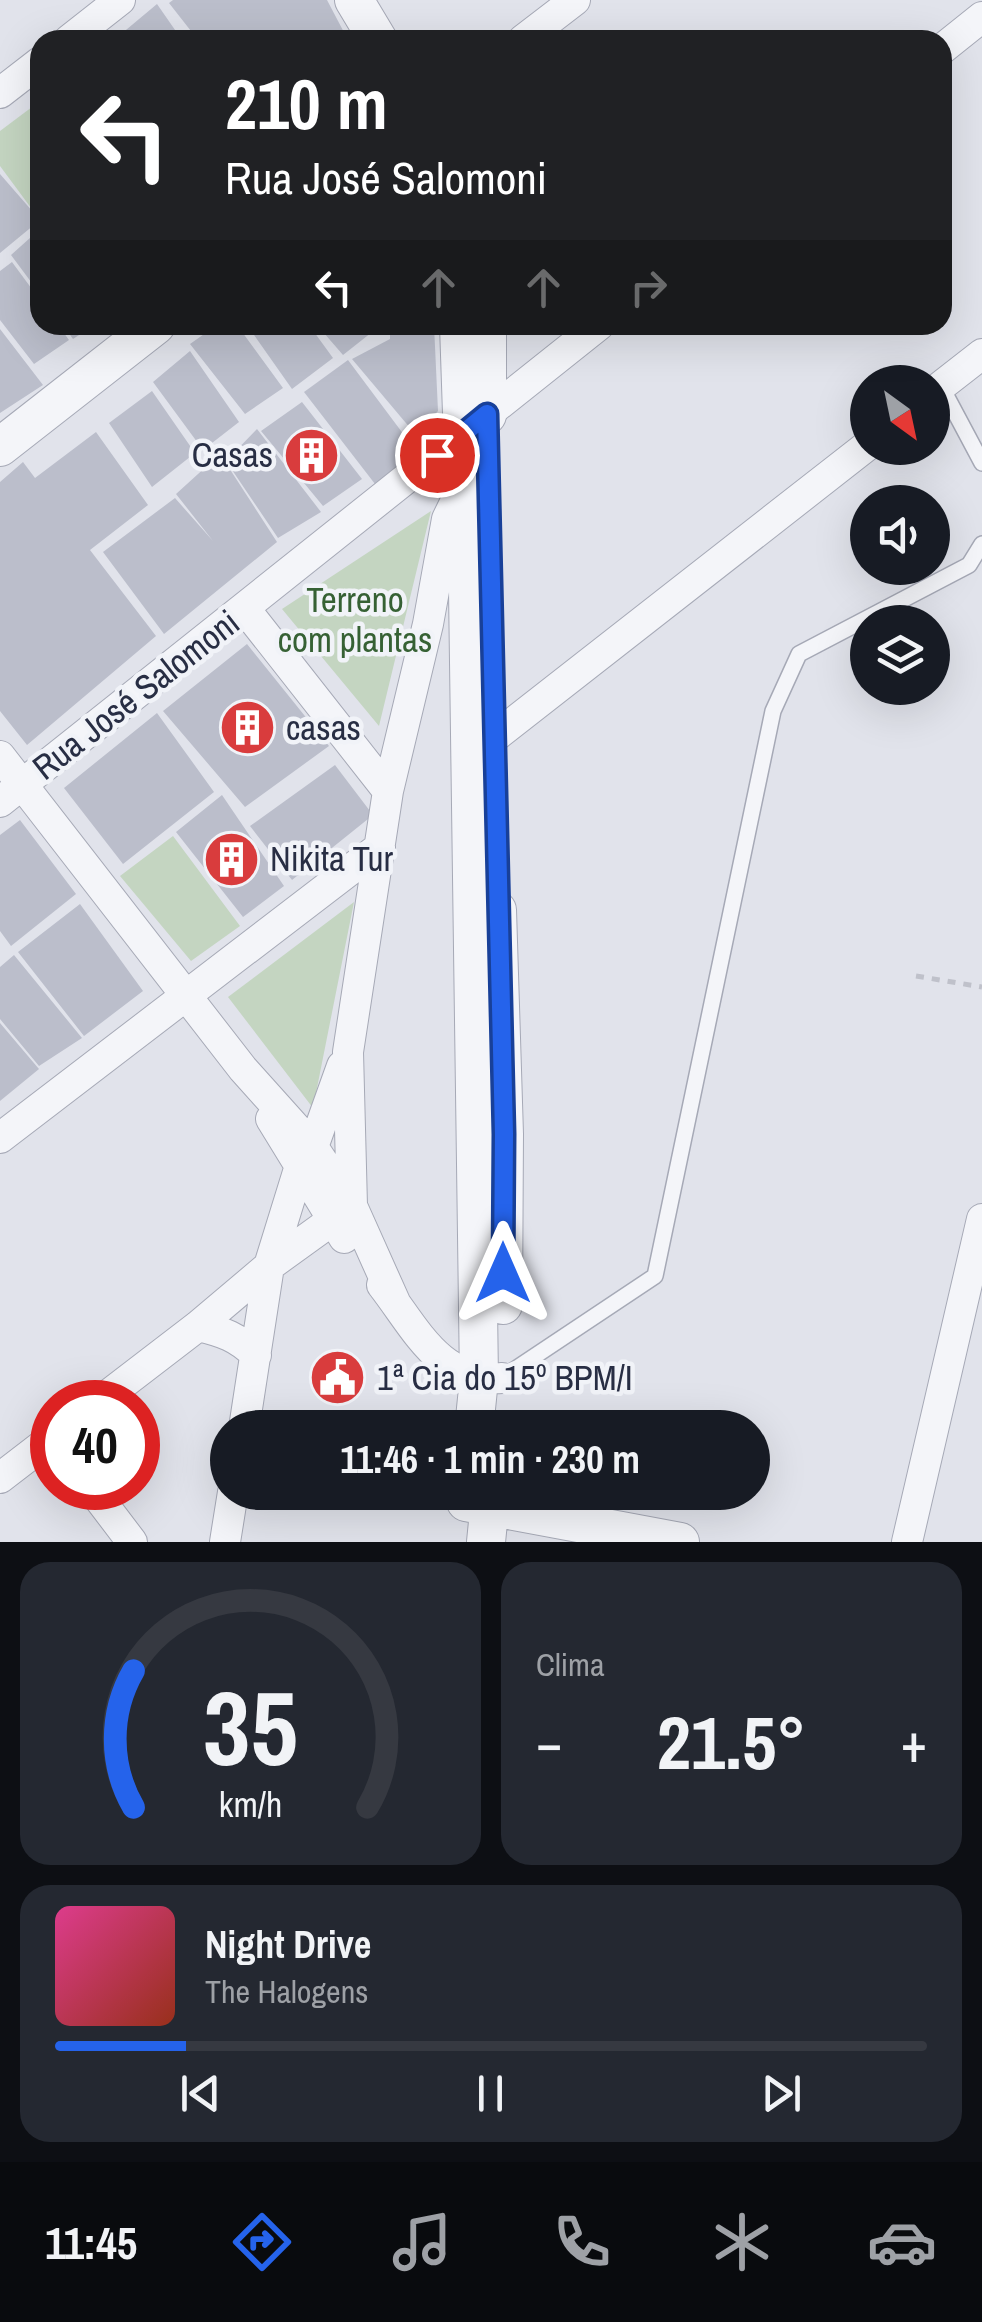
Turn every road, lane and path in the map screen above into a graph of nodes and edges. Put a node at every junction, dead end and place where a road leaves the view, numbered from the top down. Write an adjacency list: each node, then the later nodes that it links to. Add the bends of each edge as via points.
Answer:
1 (120, 0): 6 (street)
2 (354, 0): 7 (street)
3 (382, 0): 8 (street)
4 (575, 0): 9 (street)
5 (982, 18): 10 (street)
6 (81, 30)
7 (372, 30)
8 (398, 30)
9 (536, 30)
10 (952, 41)
11 (30, 70): 12 (street)
12 (0, 93)
13 (143, 335): 21 (street)
14 (461, 335): 20 (street)
15 (485, 335): 20 (street)
16 (586, 335): 20 (street, Rua José Salomoni)
17 (982, 354): 18 (street)
18 (950, 380)
19 (950, 411): 23 (lane)
20 (476, 424): 24 (street); 26 (street); 27 (street, Rua José Salomoni)
21 (0, 447)
22 (850, 459): 29 (street)
23 (982, 463)
24 (465, 482): 26 (street); 28 (street, via 447,518)
25 (982, 544): 45 (lane, via 969,565 800,654 773,711 655,1276)
26 (480, 586): 28 (street); 29 (street)
27 (245, 609): 31 (street); 32 (street, Rua José Salomoni)
28 (428, 624): 31 (street)
29 (481, 748): 45 (street, via 504,1134)
30 (0, 756): 32 (street)
31 (388, 790): 33 (street)
32 (11, 793): 36 (street)
33 (380, 846): 36 (street); 37 (street)
34 (916, 976): 35 (path)
35 (982, 987)
36 (188, 995): 38 (street); 39 (street)
37 (348, 1052): 39 (street); 40 (street)
38 (0, 1138)
39 (306, 1158): 40 (street); 42 (street)
40 (342, 1214): 42 (street); 45 (street, via 395,1302 444,1364)
41 (982, 1219): 60 (street)
42 (269, 1266): 43 (street); 44 (street)
43 (198, 1326): 44 (street, via 225,1332); 46 (street)
44 (256, 1355): 47 (street)
45 (491, 1378): 48 (street); 49 (street)
46 (127, 1380)
47 (247, 1410)
48 (480, 1410)
49 (495, 1410)
50 (30, 1455): 51 (street)
51 (0, 1478)
52 (108, 1510): 56 (street)
53 (230, 1510): 57 (street)
54 (478, 1510): 58 (street)
55 (497, 1510): 59 (street)
56 (132, 1542)
57 (224, 1542)
58 (462, 1542)
59 (680, 1542)
60 (907, 1542)

